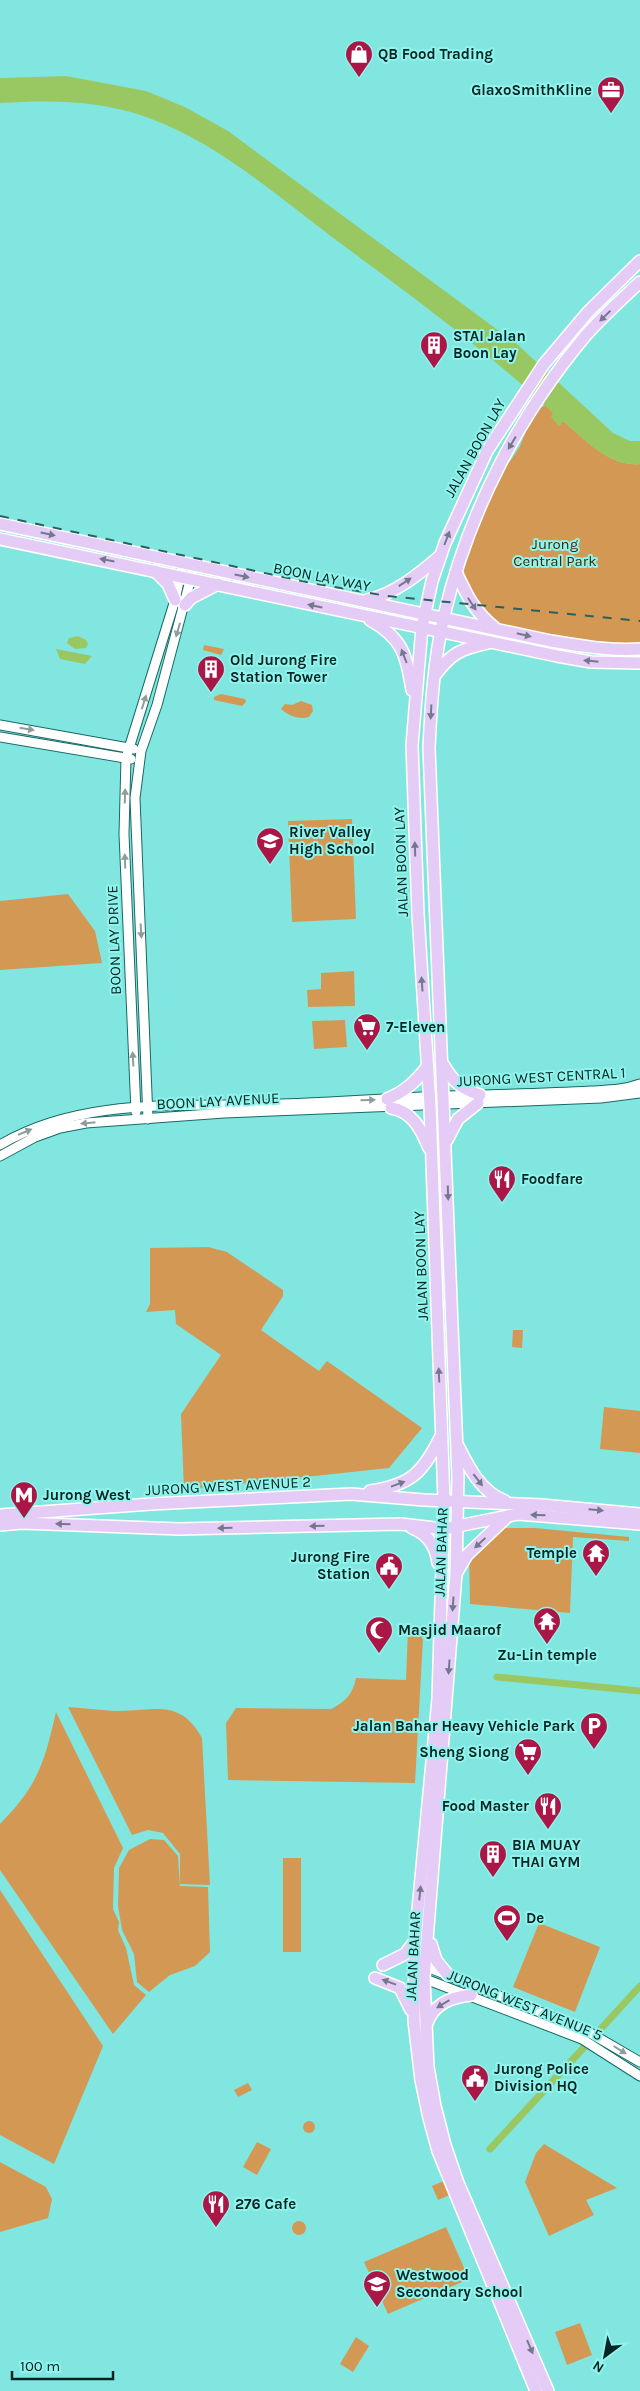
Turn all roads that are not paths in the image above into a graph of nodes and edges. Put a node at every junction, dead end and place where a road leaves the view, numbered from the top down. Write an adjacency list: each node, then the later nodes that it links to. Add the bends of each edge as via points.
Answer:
1 (638, 264): 5 (main road, JALAN BOON LAY, one-way to 1, via 487,451 525,390 588,312)
2 (640, 282): 9 (main road, JALAN BOON LAY, one-way to 9, via 586,335 537,401 481,500)
3 (0, 524): 6 (main road, BOON LAY WAY, one-way to 6)
4 (0, 539): 8 (main road, BOON LAY WAY, one-way to 4)
5 (440, 556): 12 (main road, one-way to 5, via 388,594); 14 (main road, JALAN BOON LAY)
6 (183, 563): 7 (main road, BOON LAY WAY); 10 (street, BOON LAY DRIVE)
7 (194, 566): 10 (street, BOON LAY DRIVE); 12 (main road, BOON LAY WAY, one-way to 12)
8 (154, 570): 10 (main road, BOON LAY WAY); 13 (main road)
9 (456, 572): 16 (main road, JALAN BOON LAY); 18 (main road, one-way to 18, via 479,615)
10 (186, 577): 11 (main road, BOON LAY WAY); 13 (street, BOON LAY DRIVE)
11 (218, 584): 13 (main road); 15 (main road, BOON LAY WAY, one-way to 11)
12 (366, 600): 14 (main road, BOON LAY WAY)
13 (180, 603): 28 (street, BOON LAY DRIVE, one-way to 13); 30 (street, BOON LAY DRIVE, one-way to 30, via 157,706)
14 (425, 614): 16 (main road, BOON LAY WAY); 17 (main road, JALAN BOON LAY)
15 (360, 615): 17 (main road, BOON LAY WAY); 24 (main road, one-way to 15, via 406,656 382,627)
16 (444, 617): 18 (main road, BOON LAY WAY); 19 (main road, JALAN BOON LAY)
17 (422, 627): 19 (main road, BOON LAY WAY); 24 (main road, JALAN BOON LAY)
18 (497, 629): 21 (main road, BOON LAY WAY, one-way to 21, via 577,646)
19 (441, 631): 20 (main road, BOON LAY WAY); 23 (main road, JALAN BOON LAY)
20 (493, 642): 22 (main road, BOON LAY WAY, one-way to 20, via 591,662); 23 (main road, via 456,652)
21 (640, 649)
22 (640, 663)
23 (435, 676): 33 (main road, JALAN BOON LAY, one-way to 33, via 428,775)
24 (415, 704): 34 (main road, JALAN BOON LAY, one-way to 24, via 414,805 412,745)
25 (0, 725): 27 (street, one-way to 27)
26 (0, 737): 29 (street)
27 (84, 740): 28 (street); 29 (street)
28 (129, 748): 30 (street); 31 (street, BOON LAY DRIVE)
29 (83, 750): 31 (street)
30 (141, 751): 32 (street, BOON LAY DRIVE)
31 (126, 758): 32 (street); 42 (street, BOON LAY DRIVE, one-way to 31, via 124,834)
32 (139, 761): 41 (street, BOON LAY DRIVE, one-way to 41, via 134,798)
33 (441, 1062): 37 (main road, via 456,1084); 38 (main road, JALAN BOON LAY)
34 (428, 1066): 39 (main road, JALAN BOON LAY); 40 (main road, via 414,1084)
35 (640, 1084): 37 (street, JURONG WEST CENTRAL 1)
36 (640, 1093): 37 (street, JURONG WEST CENTRAL 1, via 601,1098)
37 (479, 1099): 38 (street, JURONG WEST CENTRAL 1); 45 (main road, via 452,1127)
38 (444, 1100): 39 (street, BOON LAY AVENUE); 45 (main road, JALAN BOON LAY)
39 (430, 1101): 40 (street, BOON LAY AVENUE); 47 (main road, JALAN BOON LAY)
40 (389, 1103): 41 (street, BOON LAY AVENUE, one-way to 40); 43 (street, BOON LAY AVENUE); 47 (main road, via 415,1121)
41 (147, 1106): 42 (street, BOON LAY AVENUE); 43 (street, BOON LAY DRIVE)
42 (135, 1107): 44 (street, BOON LAY DRIVE); 46 (street, BOON LAY AVENUE, one-way to 42, via 46,1123)
43 (148, 1119): 44 (street, BOON LAY AVENUE)
44 (136, 1120): 48 (street, BOON LAY AVENUE, one-way to 48, via 60,1128)
45 (446, 1144): 50 (main road, JALAN BOON LAY, one-way to 50)
46 (0, 1145)
47 (431, 1154): 49 (main road, JALAN BOON LAY, one-way to 47)
48 (0, 1156)
49 (441, 1436): 51 (main road, one-way to 49, via 402,1484 426,1464); 52 (main road, JALAN BOON LAY)
50 (456, 1443): 53 (main road, JALAN BOON LAY); 54 (main road, one-way to 54, via 482,1486 495,1498)
51 (351, 1494): 52 (main road, JURONG WEST AVENUE 2); 56 (main road, JURONG WEST AVENUE 2)
52 (444, 1500): 53 (main road, JURONG WEST AVENUE 2); 62 (main road, JALAN BOON LAY)
53 (458, 1500): 54 (main road, JURONG WEST AVENUE 2); 61 (main road, JALAN BAHAR)
54 (513, 1504): 55 (main road, JURONG WEST AVENUE 2, one-way to 55)
55 (640, 1514)
56 (0, 1515)
57 (508, 1516): 59 (main road, one-way to 57, via 557,1515); 61 (main road); 63 (main road, one-way to 63, via 467,1555)
58 (401, 1524): 60 (main road, one-way to 60, via 179,1529); 62 (main road); 64 (main road, via 416,1530 431,1542 437,1554)
59 (640, 1524)
60 (0, 1525)
61 (457, 1527): 62 (main road); 63 (main road, JALAN BAHAR)
62 (443, 1529): 64 (main road, JALAN BAHAR)
63 (456, 1574): 65 (main road, JALAN BAHAR, one-way to 65)
64 (442, 1589): 66 (main road, JALAN BAHAR, via 438,1699)
65 (437, 1838): 66 (main road); 67 (main road, JALAN BAHAR)
66 (426, 1843): 68 (main road, JALAN BAHAR, one-way to 66)
67 (429, 1925): 70 (main road, JALAN BAHAR); 71 (main road, via 433,1954)
68 (415, 1941): 69 (main road, via 405,1954); 70 (main road, JALAN BAHAR)
69 (383, 1965)
70 (420, 1972): 71 (street, JURONG WEST AVENUE 5); 73 (street, JURONG WEST AVENUE 5); 74 (main road, JALAN BAHAR); 75 (main road, JALAN BAHAR)
71 (448, 1975): 76 (street, JURONG WEST AVENUE 5, one-way to 76, via 585,2030)
72 (375, 1978): 74 (main road, one-way to 72, via 409,2002 400,1988)
73 (472, 1995): 75 (main road, one-way to 75, via 442,2003 433,2010); 77 (street, JURONG WEST AVENUE 5, via 582,2039)
74 (414, 2021): 78 (main road, JALAN BAHAR, via 428,2118 438,2151)
75 (426, 2027): 79 (main road, JALAN BAHAR, one-way to 79, via 431,2083 445,2145 458,2183)
76 (640, 2062)
77 (640, 2076)
78 (536, 2391)
79 (548, 2391)

